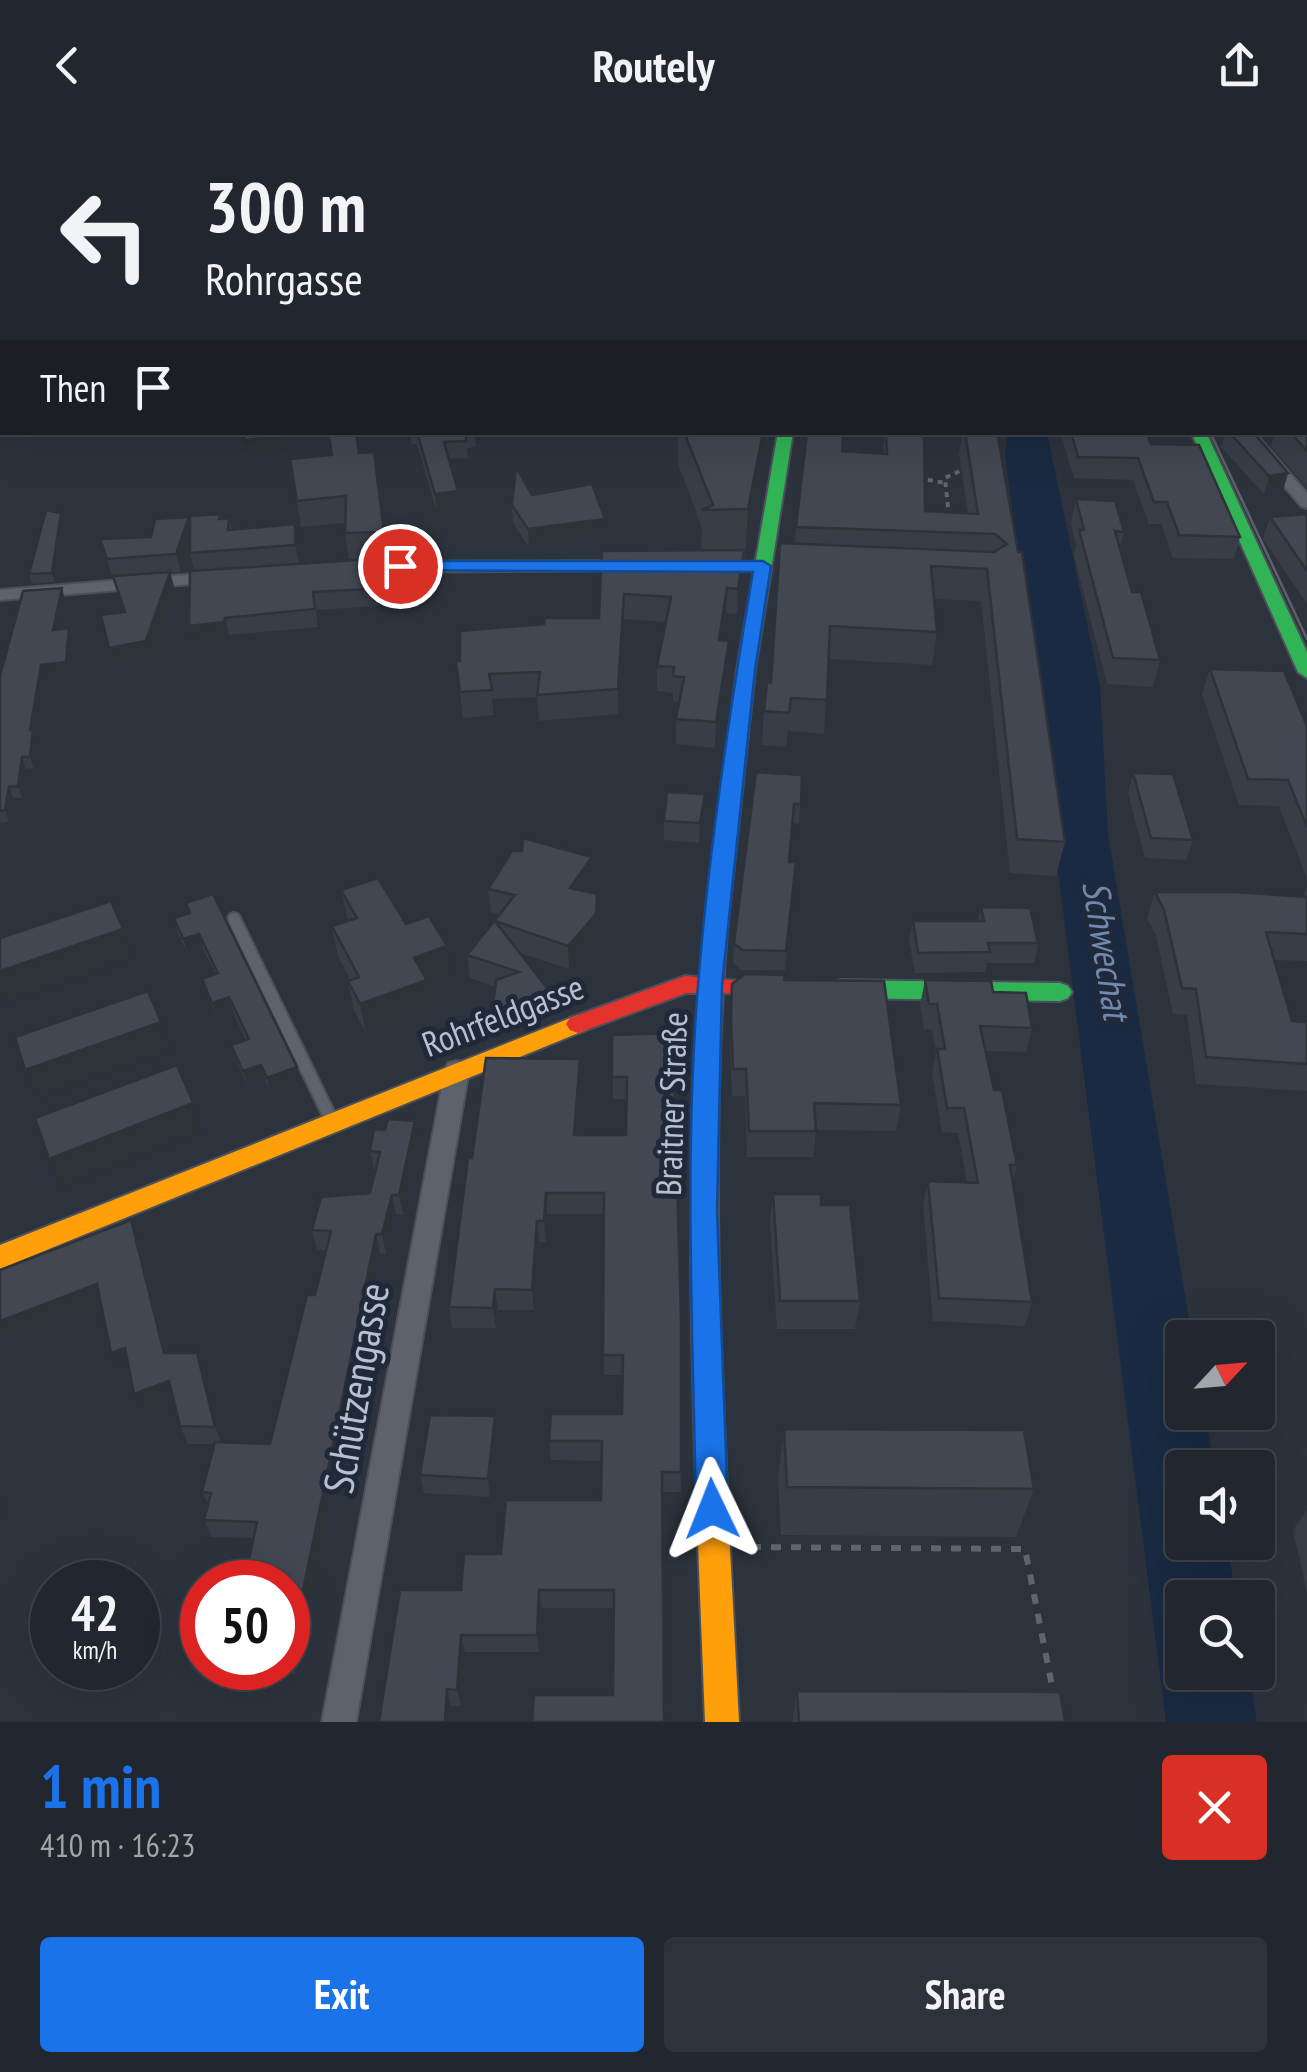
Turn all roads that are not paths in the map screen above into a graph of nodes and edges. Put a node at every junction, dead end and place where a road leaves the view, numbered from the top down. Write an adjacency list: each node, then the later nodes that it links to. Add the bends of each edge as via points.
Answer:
1 (786, 435): 11 (main road, Braitner Straße, via 781,522 763,567 746,670)
2 (1199, 435): 9 (main road)
3 (1248, 435): 4 (street)
4 (1307, 503)
5 (649, 566): 6 (street)
6 (341, 568)
7 (246, 576): 8 (street)
8 (0, 595)
9 (1307, 672)
10 (234, 919): 16 (lane)
11 (710, 985): 12 (main road, Rohrfeldgasse); 15 (main road, Rohrfeldgasse, via 685,984); 19 (main road, Braitner Straße, via 704,1210)
12 (749, 988)
13 (808, 988): 14 (main road)
14 (1060, 992)
15 (457, 1070): 16 (main road, Rohrfeldgasse); 18 (street, Schützengasse)
16 (333, 1123): 17 (main road, Rohrfeldgasse)
17 (0, 1256)
18 (339, 1722)
19 (722, 1722)

